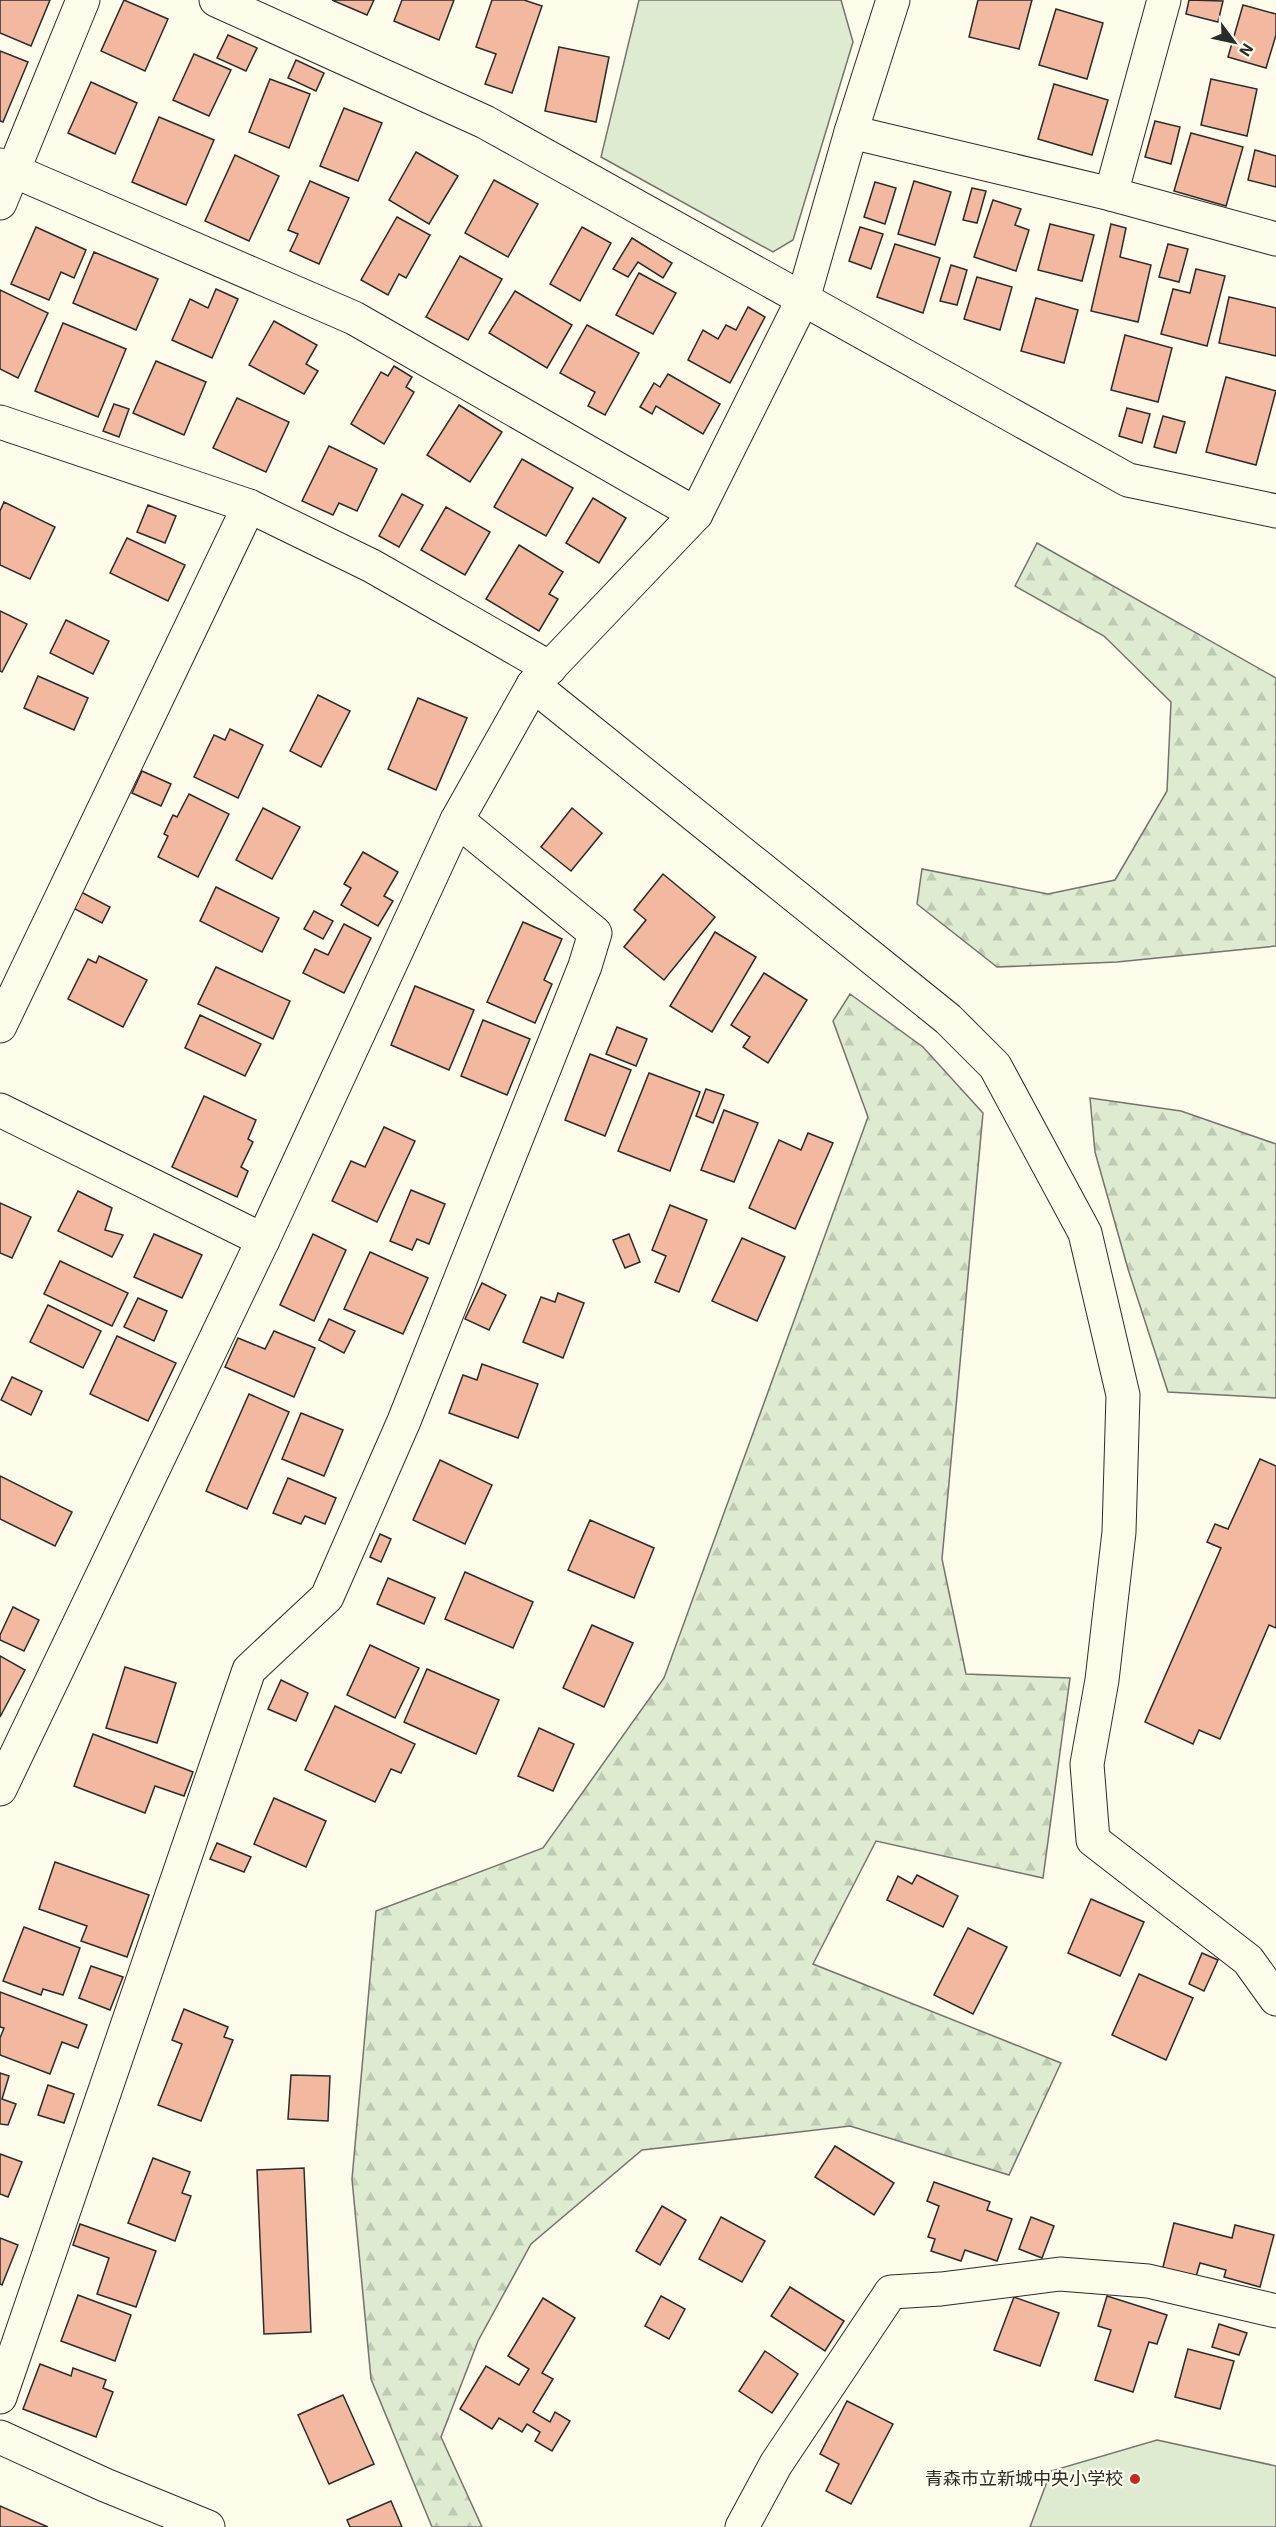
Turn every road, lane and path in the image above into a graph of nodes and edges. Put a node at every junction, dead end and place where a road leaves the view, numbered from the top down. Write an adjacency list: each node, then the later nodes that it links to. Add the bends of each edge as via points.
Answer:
1 (83, 0): 6 (street)
2 (216, 0): 10 (street, via 485,122)
3 (893, 0): 5 (street)
4 (1164, 0): 7 (street)
5 (851, 132): 7 (street); 10 (street)
6 (7, 168): 8 (street); 14 (street, via 354,318)
7 (1111, 194): 9 (street)
8 (0, 203)
9 (1276, 240)
10 (803, 299): 13 (street, via 1128,480); 14 (street)
11 (0, 422): 12 (street)
12 (249, 506): 15 (street, via 372,566); 17 (street)
13 (1276, 511)
14 (696, 514): 15 (street)
15 (542, 676): 16 (street); 21 (street, via 948,1019 995,1066 1085,1233 1123,1395 1119,1532 1102,1680 1087,1764 1093,1840 1248,1960)
16 (457, 820): 19 (street); 23 (street, via 596,933 408,1410 327,1597 249,1670)
17 (0, 1026)
18 (0, 1110): 19 (street)
19 (263, 1240): 20 (street)
20 (0, 1789)
21 (1276, 1999)
22 (1276, 2311): 26 (street, via 1148,2281 1060,2274 891,2292 776,2464)
23 (0, 2397)
24 (0, 2438): 25 (street)
25 (208, 2527)
26 (742, 2527)

